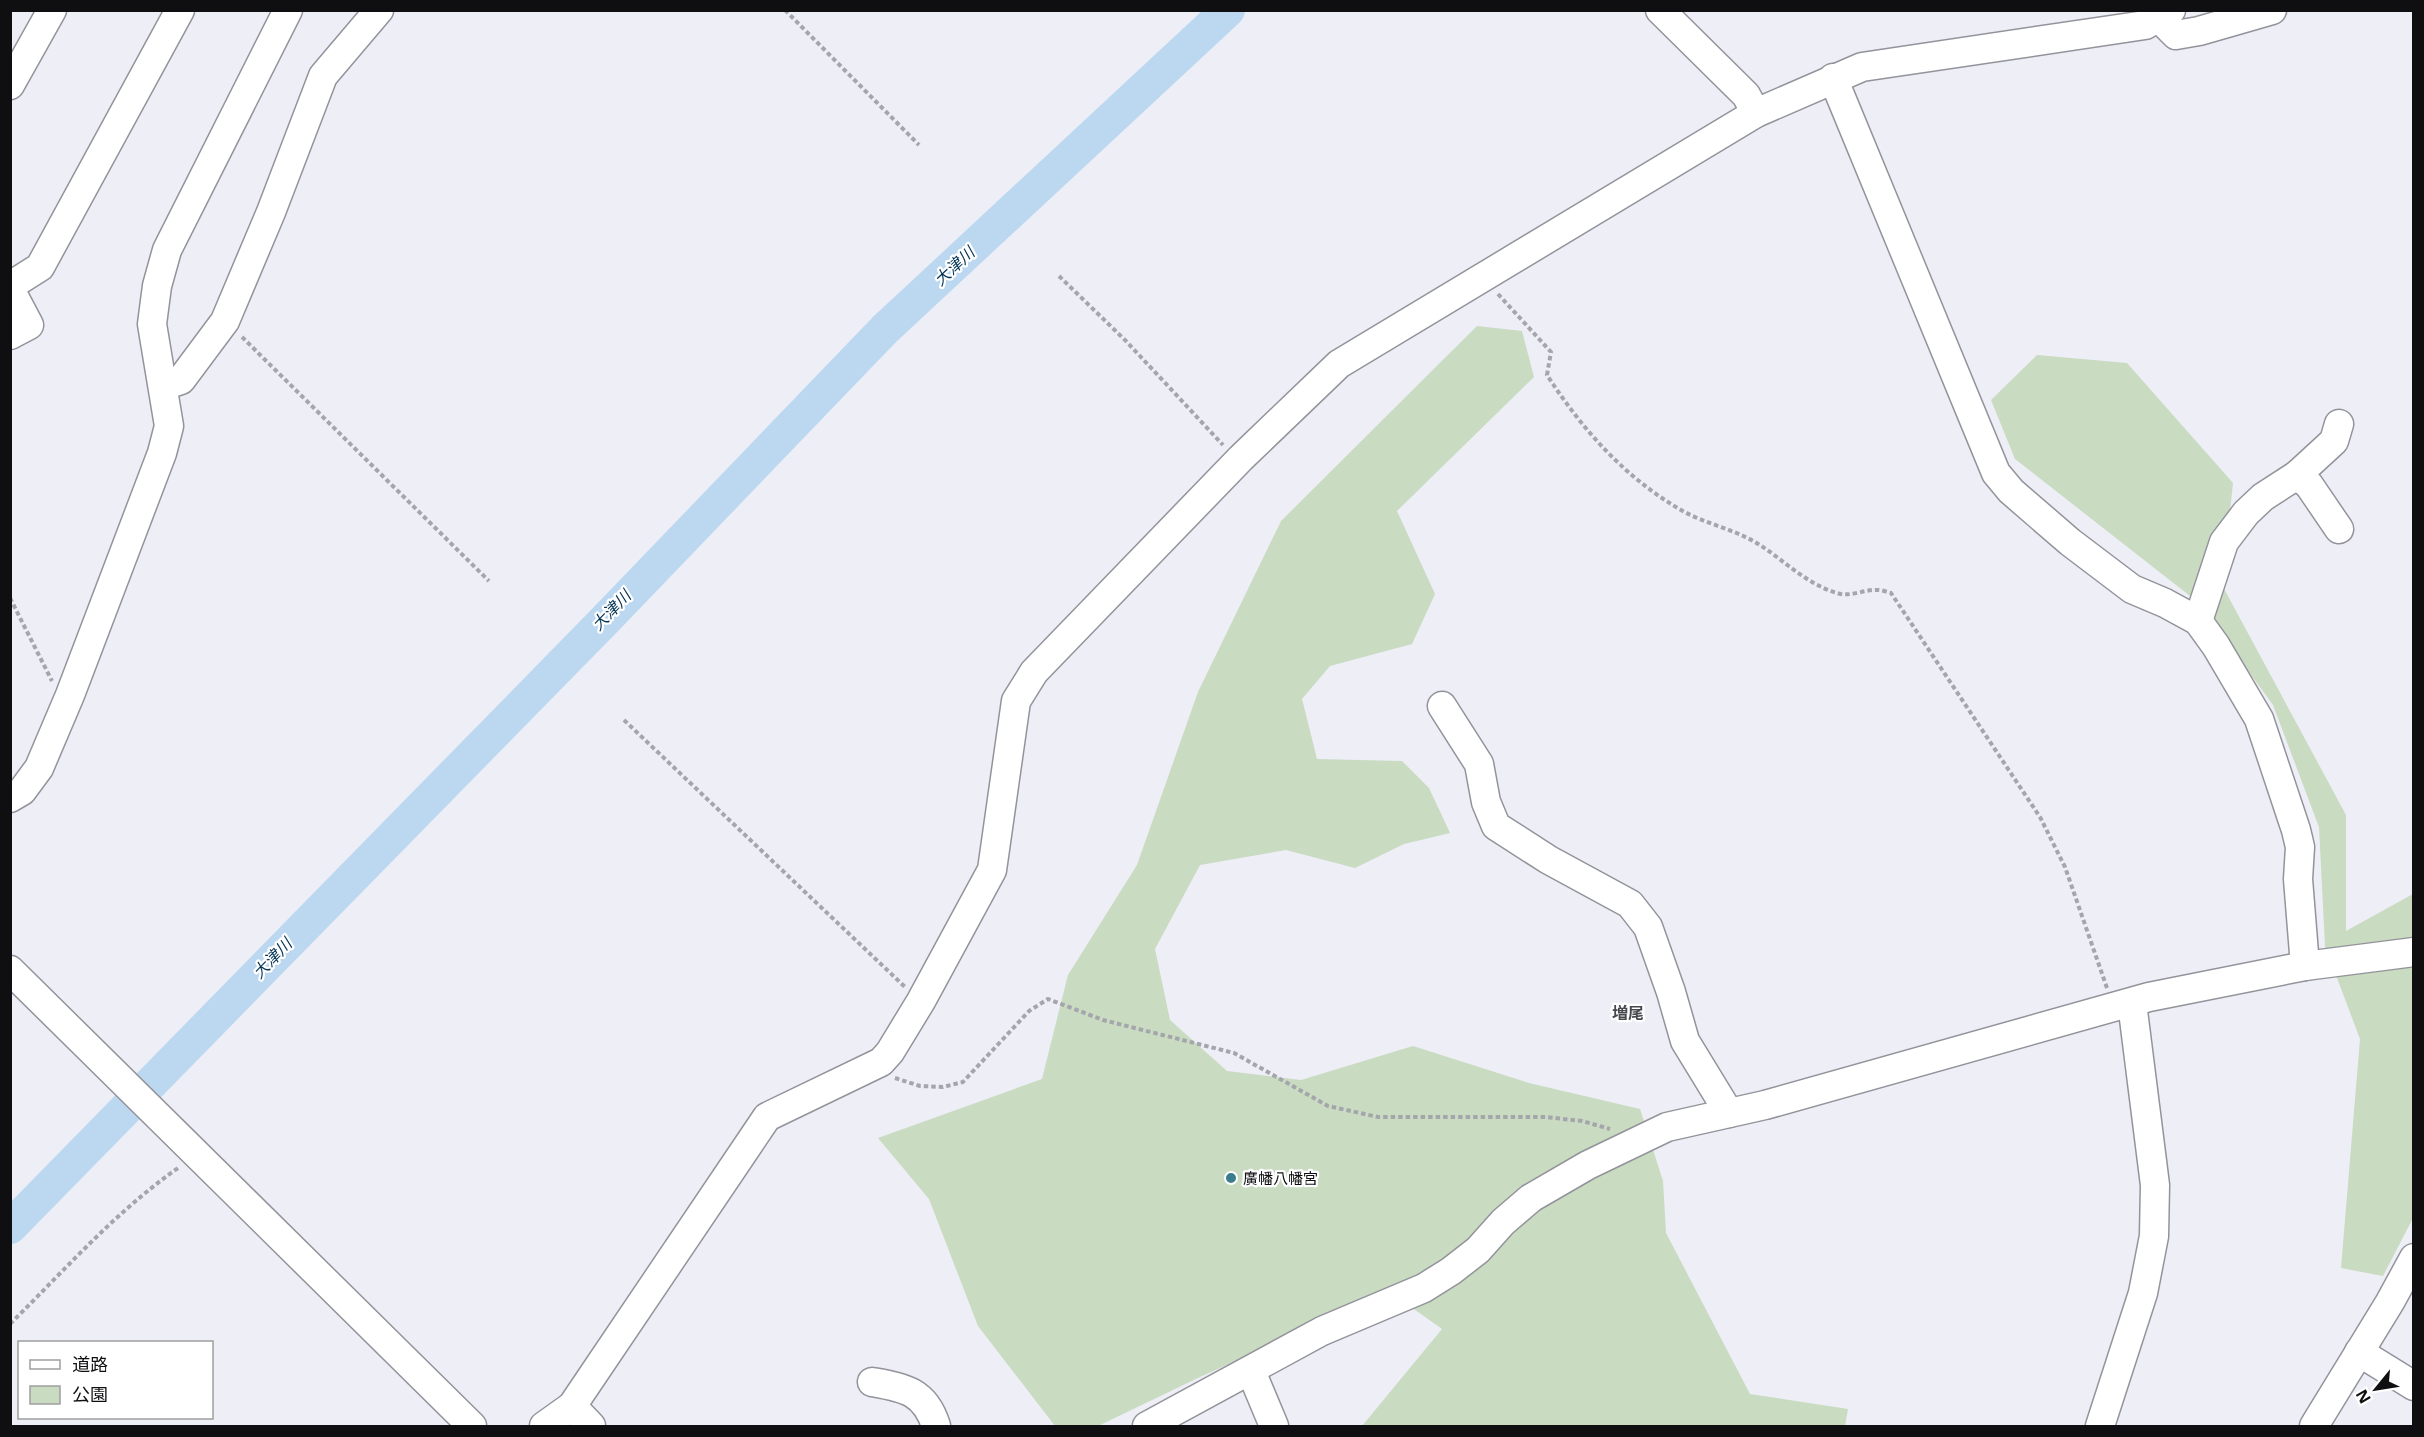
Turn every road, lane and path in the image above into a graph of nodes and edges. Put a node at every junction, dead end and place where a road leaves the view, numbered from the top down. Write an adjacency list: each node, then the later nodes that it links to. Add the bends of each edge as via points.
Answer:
1 (52, 10): 10 (street)
2 (180, 10): 15 (street, via 40,267)
3 (288, 10): 18 (street, via 168,250 157,286 152,324)
4 (379, 10): 16 (street, via 323,76)
5 (785, 10): 12 (path)
6 (1660, 10): 11 (street, via 1746,95)
7 (2272, 10): 8 (street, via 2176,34)
8 (2165, 14): 9 (street, via 2145,26 1862,67)
9 (1833, 78): 11 (street); 25 (street, via 1996,473 2070,543 2132,589)
10 (10, 84)
11 (1756, 113): 14 (street)
12 (919, 145)
13 (1059, 276): 20 (path, via 1223,445)
14 (1482, 277): 20 (street, via 1339,364); 34 (path, via 1551,352 1546,375 1564,402 1637,481 1683,511 1758,544 1822,588 1844,595 1877,590 1891,593 2040,817)
15 (10, 287): 17 (street, via 29,325)
16 (225, 321): 18 (street, via 181,380); 23 (path)
17 (10, 335)
18 (163, 386): 26 (street, via 169,426 162,453)
19 (2339, 424): 21 (street, via 2334,441)
20 (1241, 458): 33 (street, via 1034,672 1016,701 992,870)
21 (2297, 475): 22 (street, via 2309,485); 25 (street, via 2263,497 2224,542)
22 (2339, 529)
23 (489, 581)
24 (10, 598): 26 (path, via 57,690)
25 (2198, 621): 31 (street, via 2259,719 2296,830)
26 (70, 695): 29 (street, via 39,768 22,791)
27 (1442, 706): 36 (street, via 1479,764 1486,802 1496,826 1548,860 1630,904 1648,927 1685,1041)
28 (624, 720): 33 (path)
29 (10, 798)
30 (2414, 952): 31 (street)
31 (2305, 966): 34 (street, via 2172,992)
32 (10, 970): 38 (street)
33 (921, 1001): 35 (street)
34 (2123, 1006): 36 (street); 51 (street, via 2155,1185 2154,1236 2143,1293)
35 (881, 1062): 37 (path, via 891,1075 911,1084 943,1087 963,1082 1029,1011 1048,999 1103,1020 1233,1053 1329,1106 1378,1117 1546,1117 1582,1121); 45 (street, via 767,1117)
36 (1729, 1113): 37 (street)
37 (1642, 1137): 42 (street, via 1531,1198 1451,1272 1424,1288 1322,1331)
38 (197, 1154): 40 (path, via 145,1191); 46 (street)
39 (2414, 1258): 41 (street)
40 (10, 1324)
41 (2359, 1352): 44 (street); 52 (street)
42 (1251, 1371): 49 (street); 50 (street)
43 (872, 1383): 48 (street, via 904,1388 925,1402)
44 (2414, 1386)
45 (582, 1419): 47 (street)
46 (472, 1426)
47 (543, 1426)
48 (936, 1426)
49 (1147, 1426)
50 (1274, 1426)
51 (2100, 1426)
52 (2314, 1426)

